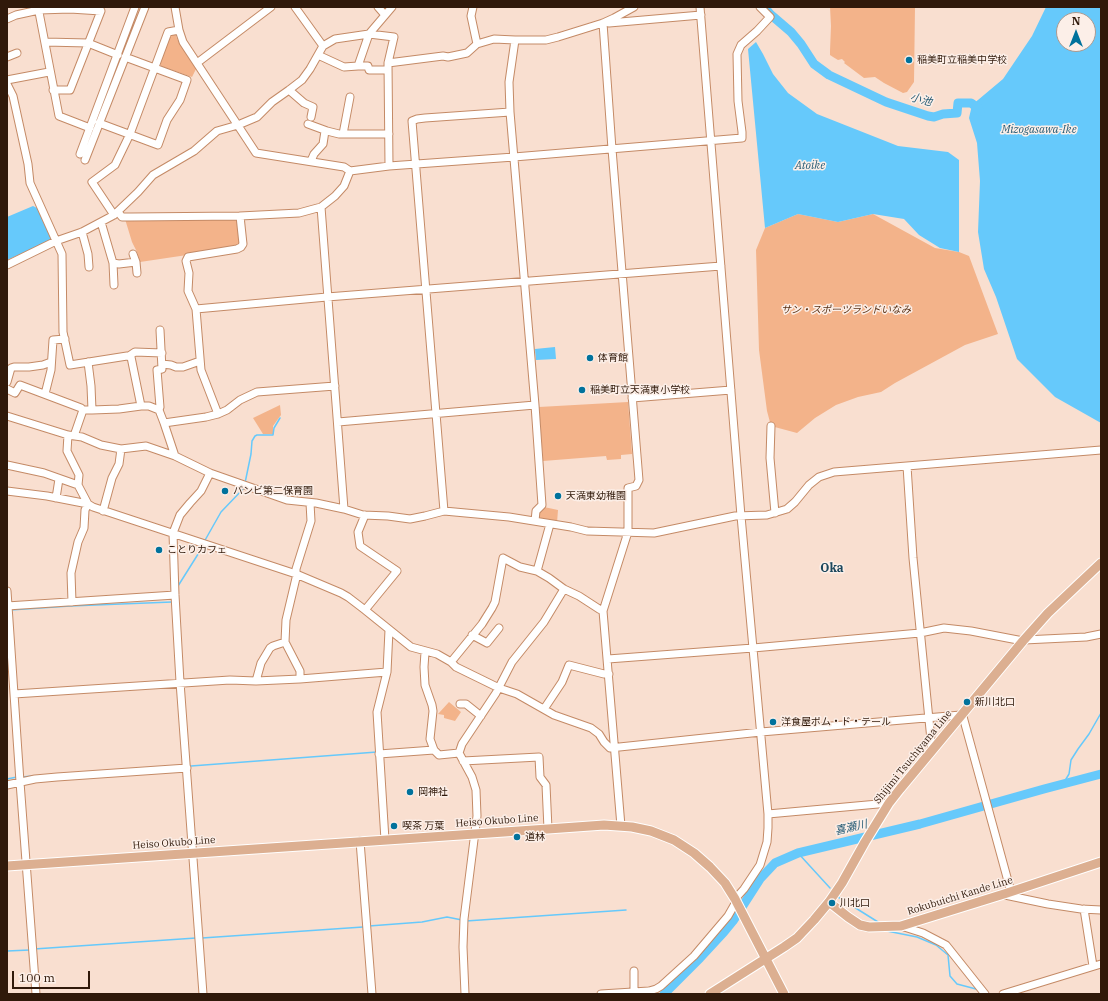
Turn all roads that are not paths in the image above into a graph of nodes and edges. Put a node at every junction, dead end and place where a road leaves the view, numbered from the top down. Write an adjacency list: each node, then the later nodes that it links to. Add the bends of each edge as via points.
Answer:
1 (136, 7): 26 (street)
2 (144, 7): 26 (street)
3 (175, 7): 17 (street)
4 (271, 7): 28 (street)
5 (295, 7): 23 (street)
6 (378, 7): 13 (street)
7 (392, 7): 13 (street)
8 (473, 7): 22 (street, via 471,16)
9 (634, 7): 16 (street)
10 (700, 7): 14 (street)
11 (760, 7): 49 (street, via 770,17 741,45 737,54 742,138)
12 (38, 9): 15 (street); 20 (street); 21 (street, via 101,11)
13 (385, 15): 18 (street)
14 (701, 16): 16 (street); 49 (street)
15 (7, 19)
16 (603, 23): 19 (street, via 546,40); 50 (street)
17 (178, 30): 28 (street); 31 (street, via 168,32)
18 (370, 34): 23 (street, via 335,39); 29 (street); 30 (street, via 394,38)
19 (515, 40): 22 (street, via 494,39); 39 (street, via 509,82)
20 (45, 42): 21 (street); 32 (street)
21 (88, 43): 26 (street); 35 (street, via 70,90)
22 (477, 44): 30 (street, via 467,53)
23 (323, 46): 25 (street)
24 (17, 53): 27 (street)
25 (318, 55): 29 (street, via 344,66); 36 (street, via 302,80)
26 (122, 56): 31 (street); 41 (street); 44 (street)
27 (7, 57)
28 (197, 63): 43 (street)
29 (358, 66): 30 (street, via 368,66 370,70)
30 (388, 67): 48 (street)
31 (155, 69): 46 (street); 46 (street, via 187,80 180,100 166,120 158,145)
32 (50, 72): 33 (street); 35 (street)
33 (7, 80)
34 (7, 84): 37 (street)
35 (53, 90): 44 (street, via 58,116)
36 (289, 90): 40 (street, via 313,107); 43 (street, via 257,117)
37 (10, 96): 61 (street, via 28,164 30,183)
38 (350, 97): 47 (street)
39 (510, 112): 51 (street); 53 (street, via 412,121)
40 (311, 116)
41 (99, 123): 44 (street, via 82,157); 46 (street)
42 (308, 124): 45 (street)
43 (238, 126): 52 (street, via 256,153); 57 (street, via 218,131 194,151 153,175)
44 (90, 128)
45 (325, 131): 47 (street); 52 (street, via 322,144)
46 (130, 134): 57 (street, via 115,165 92,182)
47 (343, 134): 48 (street)
48 (388, 134): 54 (street)
49 (711, 141): 50 (street); 66 (street)
50 (612, 149): 51 (street); 69 (street)
51 (514, 157): 53 (street); 70 (street)
52 (311, 161): 55 (street, via 344,167)
53 (415, 165): 54 (street); 72 (street)
54 (389, 166): 55 (street)
55 (350, 171): 56 (street, via 340,192)
56 (320, 207): 58 (street, via 299,213); 73 (street)
57 (116, 214): 58 (street, via 122,217); 59 (street)
58 (240, 216): 74 (street, via 243,244 241,247 188,257 186,261 188,291)
59 (101, 222): 60 (street); 64 (street)
60 (82, 232): 61 (street); 67 (street)
61 (56, 241): 65 (street); 76 (street, via 62,254)
62 (133, 254): 63 (street)
63 (136, 262): 64 (street); 68 (street)
64 (113, 263): 71 (street)
65 (7, 265)
66 (721, 266): 69 (street); 86 (street)
67 (89, 267)
68 (137, 273)
69 (622, 274): 70 (street); 88 (street)
70 (524, 281): 72 (street); 89 (street)
71 (114, 285)
72 (425, 290): 73 (street); 94 (street)
73 (327, 297): 74 (street); 84 (street)
74 (196, 309): 79 (street)
75 (160, 330): 77 (street)
76 (65, 338): 80 (street, via 53,340); 81 (street, via 70,365)
77 (162, 353): 78 (street, via 135,352); 82 (street)
78 (129, 356): 81 (street); 90 (street)
79 (200, 361): 82 (street, via 183,367); 95 (street)
80 (51, 362): 83 (street, via 11,368); 87 (street)
81 (88, 362): 92 (street)
82 (162, 364): 93 (street, via 162,369 157,370)
83 (7, 382)
84 (335, 386): 95 (street, via 257,392); 98 (street)
85 (7, 389): 87 (street, via 15,393 20,385)
86 (731, 390): 88 (street); 120 (street)
87 (45, 394): 91 (street)
88 (632, 398): 123 (street, via 639,480 636,486 628,488)
89 (535, 405): 94 (street); 121 (street, via 542,505 536,511)
90 (141, 406): 92 (street); 93 (street)
91 (83, 410): 92 (street); 102 (street)
92 (92, 410)
93 (159, 410): 99 (street)
94 (436, 413): 98 (street); 117 (street)
95 (218, 414): 97 (street)
96 (7, 416): 102 (street)
97 (207, 417): 99 (street); 100 (street)
98 (338, 422): 115 (street)
99 (164, 423): 105 (street)
100 (210, 425)
101 (771, 426): 118 (street, via 770,458)
102 (71, 435): 103 (street); 110 (street, via 68,451 79,475)
103 (121, 450): 105 (street, via 146,446); 116 (street, via 119,464 112,478)
104 (1101, 450): 107 (street)
105 (176, 456): 108 (street)
106 (7, 465): 109 (street)
107 (907, 466): 118 (street, via 834,472 819,477 787,510); 137 (street)
108 (210, 473): 113 (street, via 287,500); 124 (street, via 201,491 180,515)
109 (59, 479): 110 (street); 112 (street)
110 (78, 485): 114 (street)
111 (7, 491): 112 (street)
112 (56, 498): 114 (street)
113 (310, 503): 115 (street); 127 (street, via 311,521)
114 (88, 504): 116 (street); 131 (street, via 72,573)
115 (344, 509): 119 (street)
116 (103, 511): 124 (street)
117 (444, 511): 119 (street, via 410,519); 121 (street)
118 (774, 512): 120 (street, via 767,515)
119 (365, 515): 133 (street, via 358,532 360,546 397,571)
120 (741, 516): 123 (street, via 709,520 654,533); 142 (street)
121 (535, 521): 122 (street)
122 (550, 524): 123 (street, via 587,531); 126 (street)
123 (628, 532): 134 (street)
124 (173, 533): 127 (street); 130 (street)
125 (1101, 562): 140 (main road, Shijimi Tsuchiyama Line)
126 (537, 571): 128 (street); 139 (street, via 520,567 503,558 495,602)
127 (296, 574): 133 (street, via 348,597); 141 (street)
128 (564, 589): 134 (street); 151 (street, via 544,622 512,662)
129 (7, 591): 132 (street)
130 (175, 595): 131 (street); 150 (street)
131 (72, 602): 132 (street)
132 (8, 606): 152 (street)
133 (365, 610): 136 (street)
134 (603, 611): 144 (street)
135 (499, 628): 139 (street, via 487,643)
136 (389, 630): 143 (street, via 411,647); 146 (street)
137 (920, 633): 140 (street, via 944,628); 142 (street); 157 (street)
138 (1101, 634): 140 (street)
139 (472, 635): 145 (street)
140 (1024, 640): 155 (main road, Shijimi Tsuchiyama Line)
141 (284, 642): 148 (street, via 300,671); 149 (street, via 270,648 261,663)
142 (753, 648): 144 (street); 158 (street)
143 (425, 652): 145 (street, via 437,654); 160 (street, via 425,680 433,711 430,739)
144 (608, 659): 147 (street)
145 (451, 662): 151 (street, via 456,667)
146 (387, 672): 148 (street); 163 (street, via 377,712)
147 (609, 674): 154 (street, via 569,665 562,682); 159 (street)
148 (300, 679): 149 (street)
149 (256, 681): 150 (street)
150 (180, 682): 152 (street); 165 (street)
151 (499, 688): 154 (street); 156 (street)
152 (12, 697): 166 (street)
153 (460, 704): 156 (street, via 466,704)
154 (544, 709): 159 (street, via 591,728 610,748)
155 (962, 714): 157 (street); 161 (main road, Shijimi Tsuchiyama Line); 179 (street, via 986,799)
156 (481, 716): 162 (street, via 462,744)
157 (929, 717): 158 (street); 161 (street)
158 (761, 732): 159 (street); 169 (street)
159 (615, 747): 170 (street)
160 (434, 750): 162 (street, via 440,755); 163 (street)
161 (932, 750): 168 (main road, Shijimi Tsuchiyama Line)
162 (459, 753): 164 (street)
163 (379, 754): 173 (street)
164 (464, 762): 171 (street, via 539,757 540,777 546,785); 172 (street, via 476,790 477,816)
165 (187, 768): 166 (street); 175 (street)
166 (20, 782): 167 (street); 177 (street)
167 (7, 785)
168 (889, 803): 169 (street); 181 (main road, Shijimi Tsuchiyama Line)
169 (768, 814): 180 (street, via 767,842 760,865)
170 (621, 826): 171 (main road, Heiso Okubo Line); 180 (main road, Heiso Okubo Line, via 651,831 674,840 694,853 725,883)
171 (548, 829): 172 (main road, Heiso Okubo Line)
172 (474, 834): 173 (main road, Heiso Okubo Line); 193 (street, via 462,947)
173 (385, 840): 174 (main road, Heiso Okubo Line)
174 (360, 841): 175 (main road, Heiso Okubo Line); 192 (street)
175 (194, 853): 177 (main road, Heiso Okubo Line); 191 (street)
176 (1101, 862): 179 (main road, Rokubuichi Kande Line)
177 (26, 864): 178 (main road, Heiso Okubo Line); 190 (street)
178 (7, 866)
179 (1007, 893): 182 (street); 184 (main road, Rokubuichi Kande Line)
180 (736, 901): 185 (main road, Heiso Okubo Line); 189 (street, via 728,916 694,956 656,989)
181 (829, 902): 184 (main road, Rokubuichi Kande Line, via 860,925); 185 (main road, Shijimi Tsuchiyama Line, via 797,938)
182 (1084, 910): 183 (street); 187 (street)
183 (1101, 910)
184 (901, 926): 197 (street, via 923,933 946,945)
185 (766, 958): 195 (main road, Shijimi Tsuchiyama Line); 196 (main road, Heiso Okubo Line)
186 (1101, 964): 187 (street)
187 (1093, 966): 198 (street)
188 (634, 972): 189 (street)
189 (634, 992): 194 (street)
190 (36, 994)
191 (204, 994)
192 (372, 994)
193 (465, 994)
194 (601, 994)
195 (710, 994)
196 (784, 994)
197 (985, 994)
198 (1003, 994)

